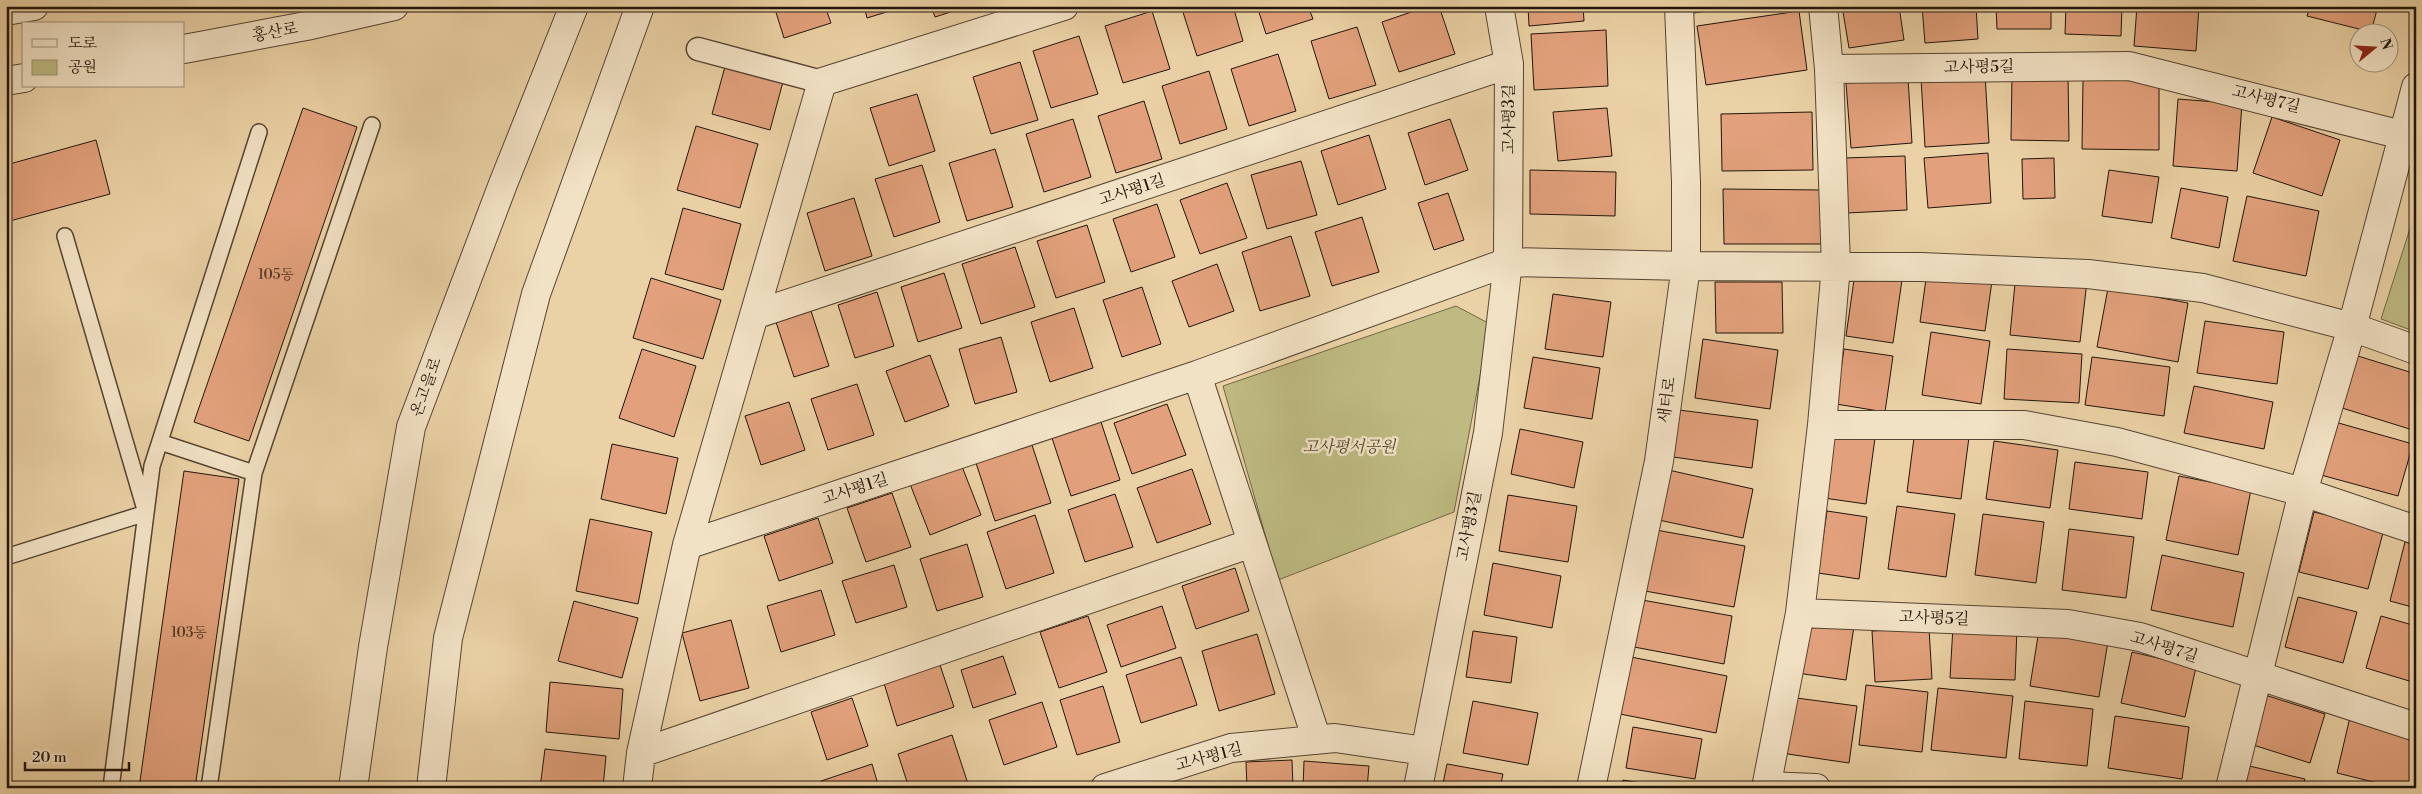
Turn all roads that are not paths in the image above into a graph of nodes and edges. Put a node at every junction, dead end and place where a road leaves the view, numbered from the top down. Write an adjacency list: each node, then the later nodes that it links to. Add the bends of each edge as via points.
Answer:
1 (34, 6): 9 (street)
2 (394, 6): 10 (street, 홍산로)
3 (574, 6): 49 (street, 온고을로, via 502,184 411,427 372,647)
4 (640, 6): 50 (street, via 536,294 448,638)
5 (1064, 6): 17 (street)
6 (1499, 6): 12 (street, 고사평3길)
7 (1679, 6): 24 (street, 새터로, via 1686,172)
8 (1823, 6): 14 (street)
9 (6, 12)
10 (185, 49)
11 (698, 49): 17 (street)
12 (1509, 64): 23 (street, 고사평3길); 26 (street, 고사평1길)
13 (2129, 66): 14 (street, 고사평5길); 21 (street, 고사평7길)
14 (1829, 69): 25 (street)
15 (22, 78): 16 (street)
16 (6, 81)
17 (822, 82): 26 (street)
18 (2416, 87): 21 (street)
19 (372, 125): 32 (lane)
20 (259, 132): 31 (lane)
21 (2402, 135): 27 (street)
22 (65, 236): 34 (lane)
23 (1508, 262): 24 (street); 29 (street); 44 (street, 고사평3길, via 1488,433)
24 (1686, 266): 25 (street); 54 (street, 새터로, via 1658,460)
25 (1836, 266): 27 (street, via 2088,274 2203,288); 30 (street)
26 (754, 315): 37 (street)
27 (2352, 327): 28 (street); 33 (street)
28 (2416, 350)
29 (1197, 375): 36 (street); 37 (street, 고사평1길)
30 (1822, 425): 33 (street, via 2024,425 2117,442); 39 (street)
31 (160, 442): 32 (lane); 34 (lane, via 152,466)
32 (254, 473): 48 (lane)
33 (2303, 492): 35 (street); 41 (street)
34 (146, 513): 38 (lane); 47 (lane)
35 (2416, 530)
36 (1252, 542): 43 (street); 45 (street)
37 (687, 545): 45 (street)
38 (6, 557)
39 (1800, 613): 40 (street, 고사평5길); 46 (street)
40 (2068, 624): 41 (street, 고사평7길, via 2140,637)
41 (2259, 677): 42 (street, 고사평7길); 56 (street)
42 (2416, 727)
43 (1317, 740): 44 (street, 고사평1길, via 1335,738); 52 (street, 고사평1길, via 1231,748)
44 (1425, 751): 53 (street, 고사평3길)
45 (641, 753): 51 (street)
46 (1766, 787): 55 (street)
47 (111, 788)
48 (209, 788)
49 (353, 788)
50 (431, 788)
51 (637, 788)
52 (1105, 788)
53 (1418, 788)
54 (1591, 788)
55 (1816, 788)
56 (2230, 788)

